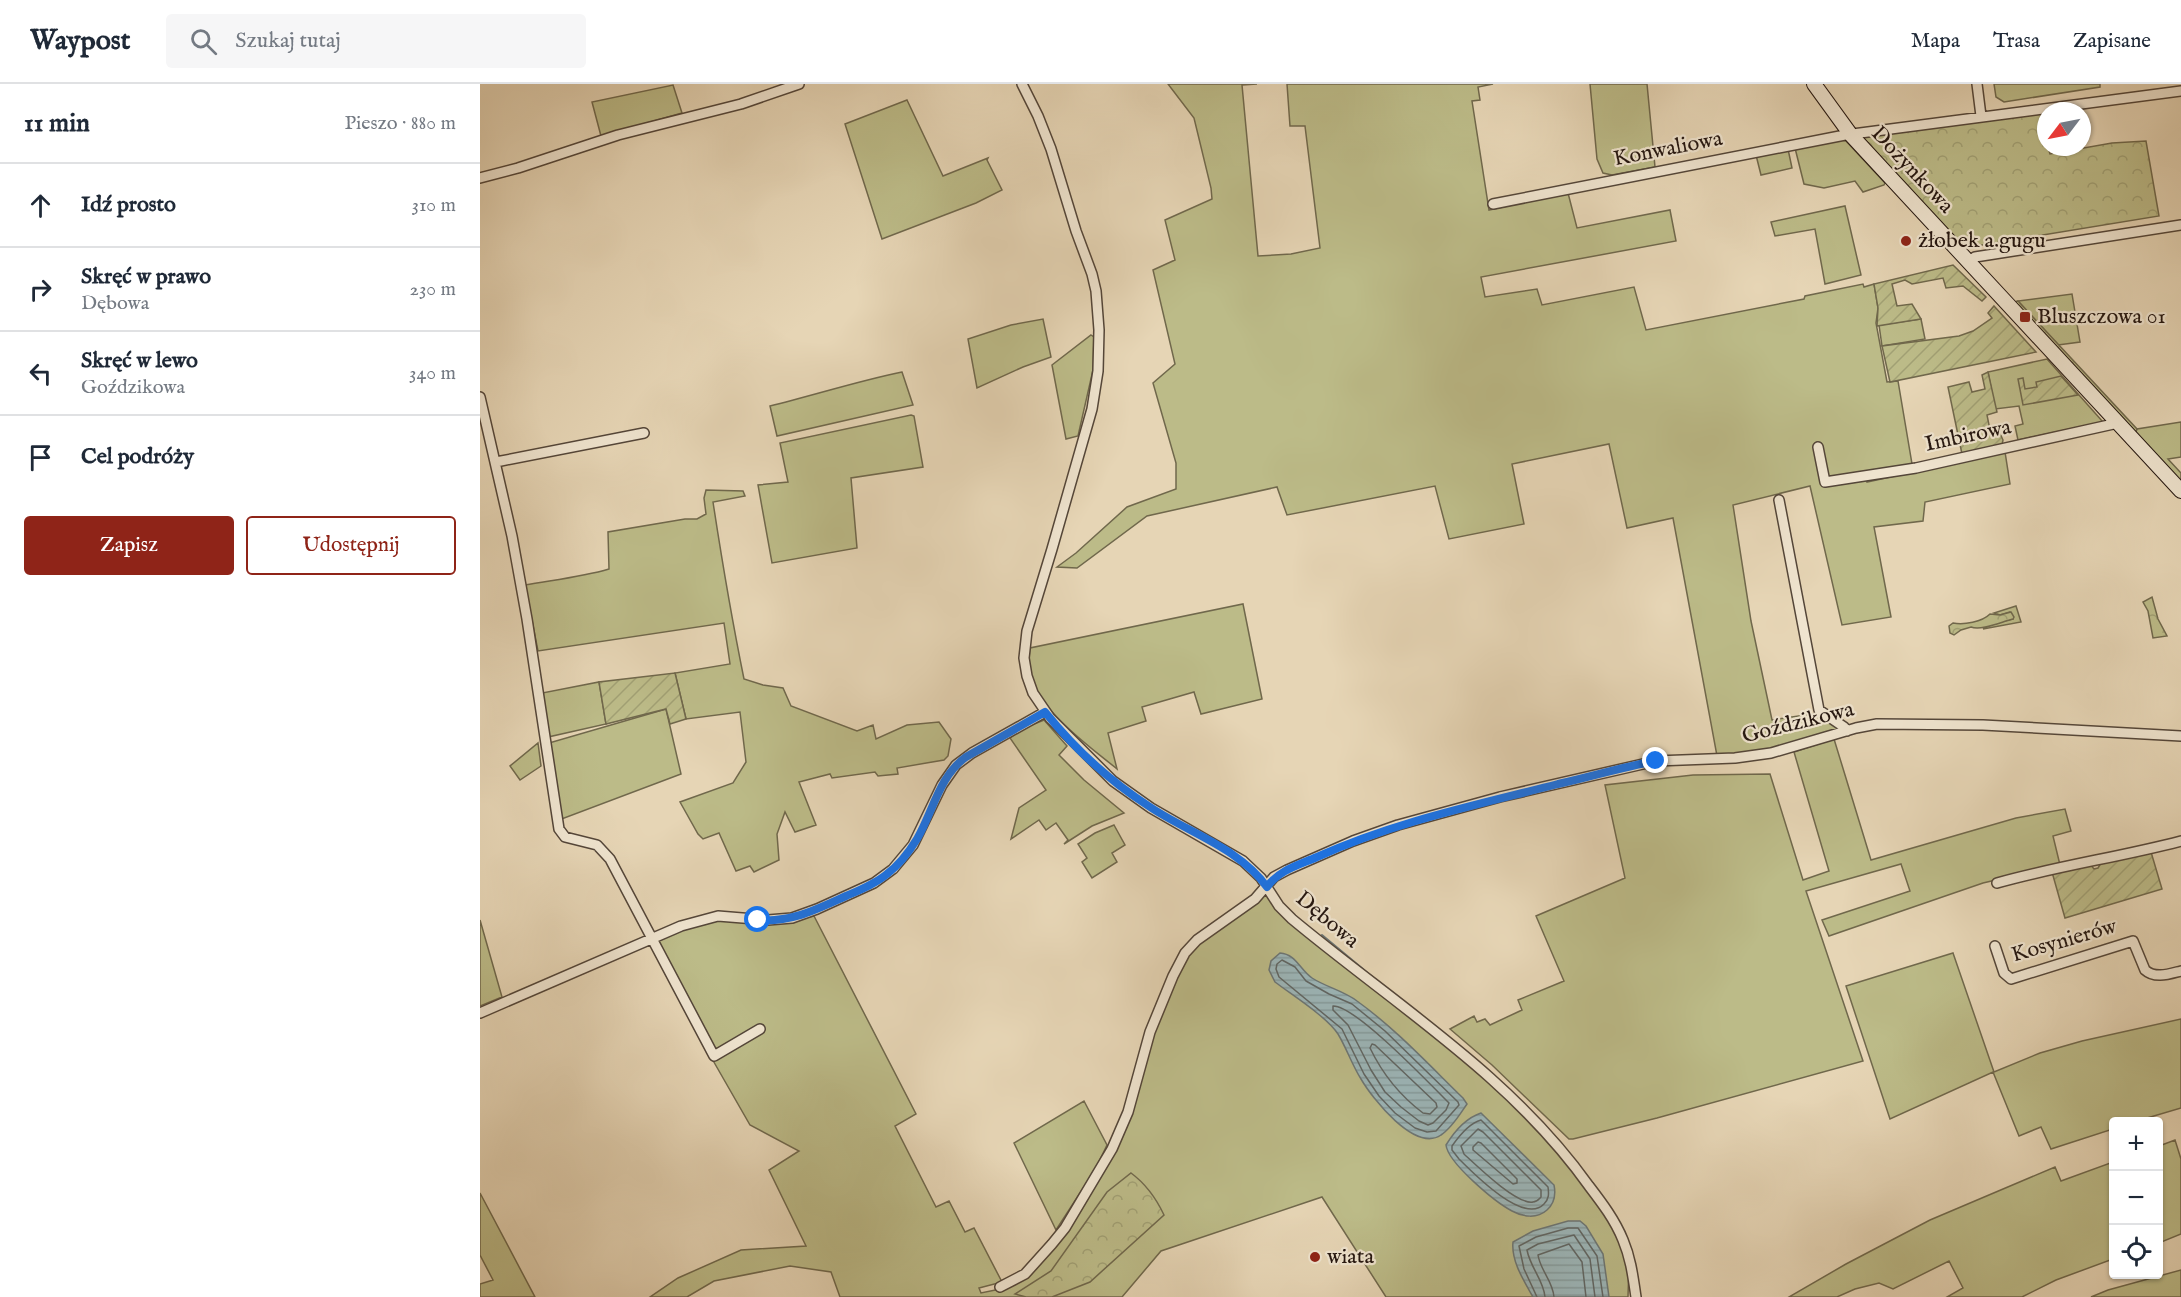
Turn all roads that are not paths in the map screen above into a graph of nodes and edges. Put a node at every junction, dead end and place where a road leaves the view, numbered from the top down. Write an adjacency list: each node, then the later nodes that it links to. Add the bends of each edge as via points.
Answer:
1 (799, 84): 8 (street)
2 (1022, 84): 19 (street, Dębowa, via 1059,172 1093,280 1099,323 1094,399 1029,622 1024,658 1031,687)
3 (1814, 84): 7 (street, Dożynkowa)
4 (1977, 84): 6 (street)
5 (2181, 91): 6 (street, Konwaliowa)
6 (1981, 116): 7 (street, Konwaliowa)
7 (1851, 135): 9 (street, Konwaliowa); 11 (street, Dożynkowa)
8 (480, 178)
9 (1493, 204)
10 (2181, 225): 11 (street)
11 (1968, 261): 13 (street, Dożynkowa)
12 (480, 398): 16 (street)
13 (2118, 423): 15 (street, Imbirowa, via 1916,468 1825,482); 17 (street, Dożynkowa)
14 (644, 433): 16 (street)
15 (1818, 447)
16 (496, 462): 25 (street, via 527,619 557,825 565,837 590,842 604,851)
17 (2181, 491)
18 (1779, 500): 20 (street, via 1819,710)
19 (1045, 712): 24 (street, Dębowa, via 1113,781 1151,808 1243,861); 25 (street, via 956,765 913,845 879,880 792,918 712,917)
20 (1847, 731): 21 (street, Goździkowa, via 1877,724 1910,723); 24 (street, Goździkowa, via 1771,753 1643,763 1460,807 1353,841 1277,875)
21 (2181, 736)
22 (2181, 842): 23 (street)
23 (1997, 883)
24 (1267, 887): 30 (street, Goździkowa, via 1185,953 1150,1032 1128,1112 1112,1149 1065,1228 1025,1274); 31 (street, Dębowa, via 1292,919 1491,1078 1552,1139 1620,1233 1632,1264)
25 (651, 938): 28 (street); 29 (street, via 714,1056)
26 (1995, 946): 27 (street, Kosynierów, via 2004,974 2012,979 2133,941 2149,974)
27 (2181, 971)
28 (480, 1013)
29 (760, 1029)
30 (1000, 1287)
31 (1636, 1297)

